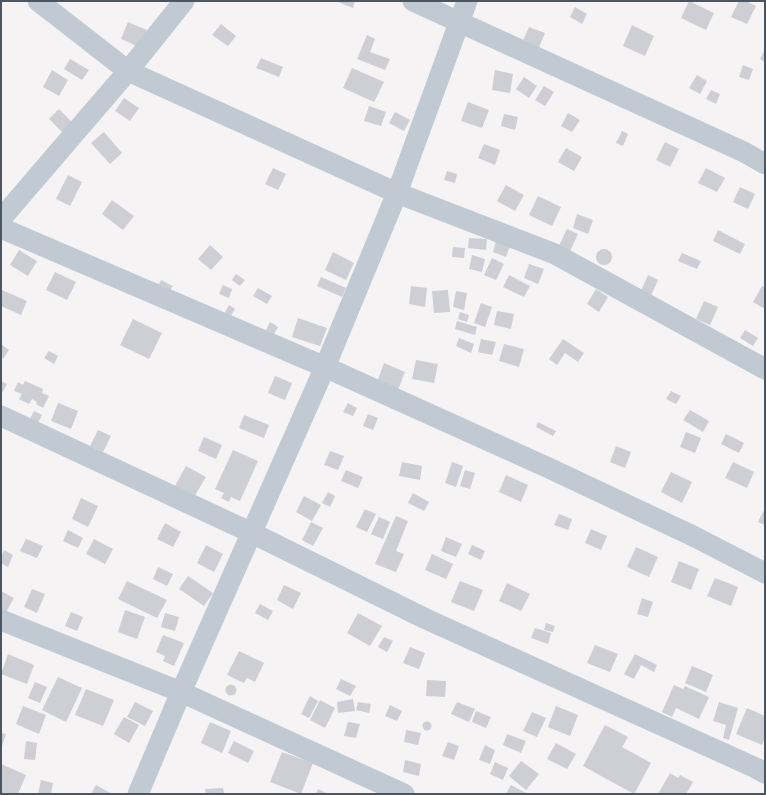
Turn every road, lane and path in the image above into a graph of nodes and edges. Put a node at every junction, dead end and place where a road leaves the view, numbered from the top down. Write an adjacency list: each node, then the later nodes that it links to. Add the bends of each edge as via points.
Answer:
1 (38, 1): 6 (street)
2 (184, 1): 6 (street)
3 (413, 1): 5 (street)
4 (466, 1): 5 (street)
5 (458, 22): 7 (street, via 737,148); 8 (street)
6 (128, 71): 8 (street); 9 (street)
7 (765, 164)
8 (396, 193): 11 (street); 12 (street, via 555,254)
9 (1, 219)
10 (1, 228): 11 (street)
11 (325, 367): 14 (street); 15 (street, via 551,469)
12 (765, 369)
13 (1, 416): 14 (street)
14 (252, 534): 17 (street); 18 (street, via 426,619)
15 (765, 573)
16 (1, 620): 17 (street)
17 (181, 692): 19 (street); 20 (street)
18 (765, 773)
19 (138, 794)
20 (404, 794)

